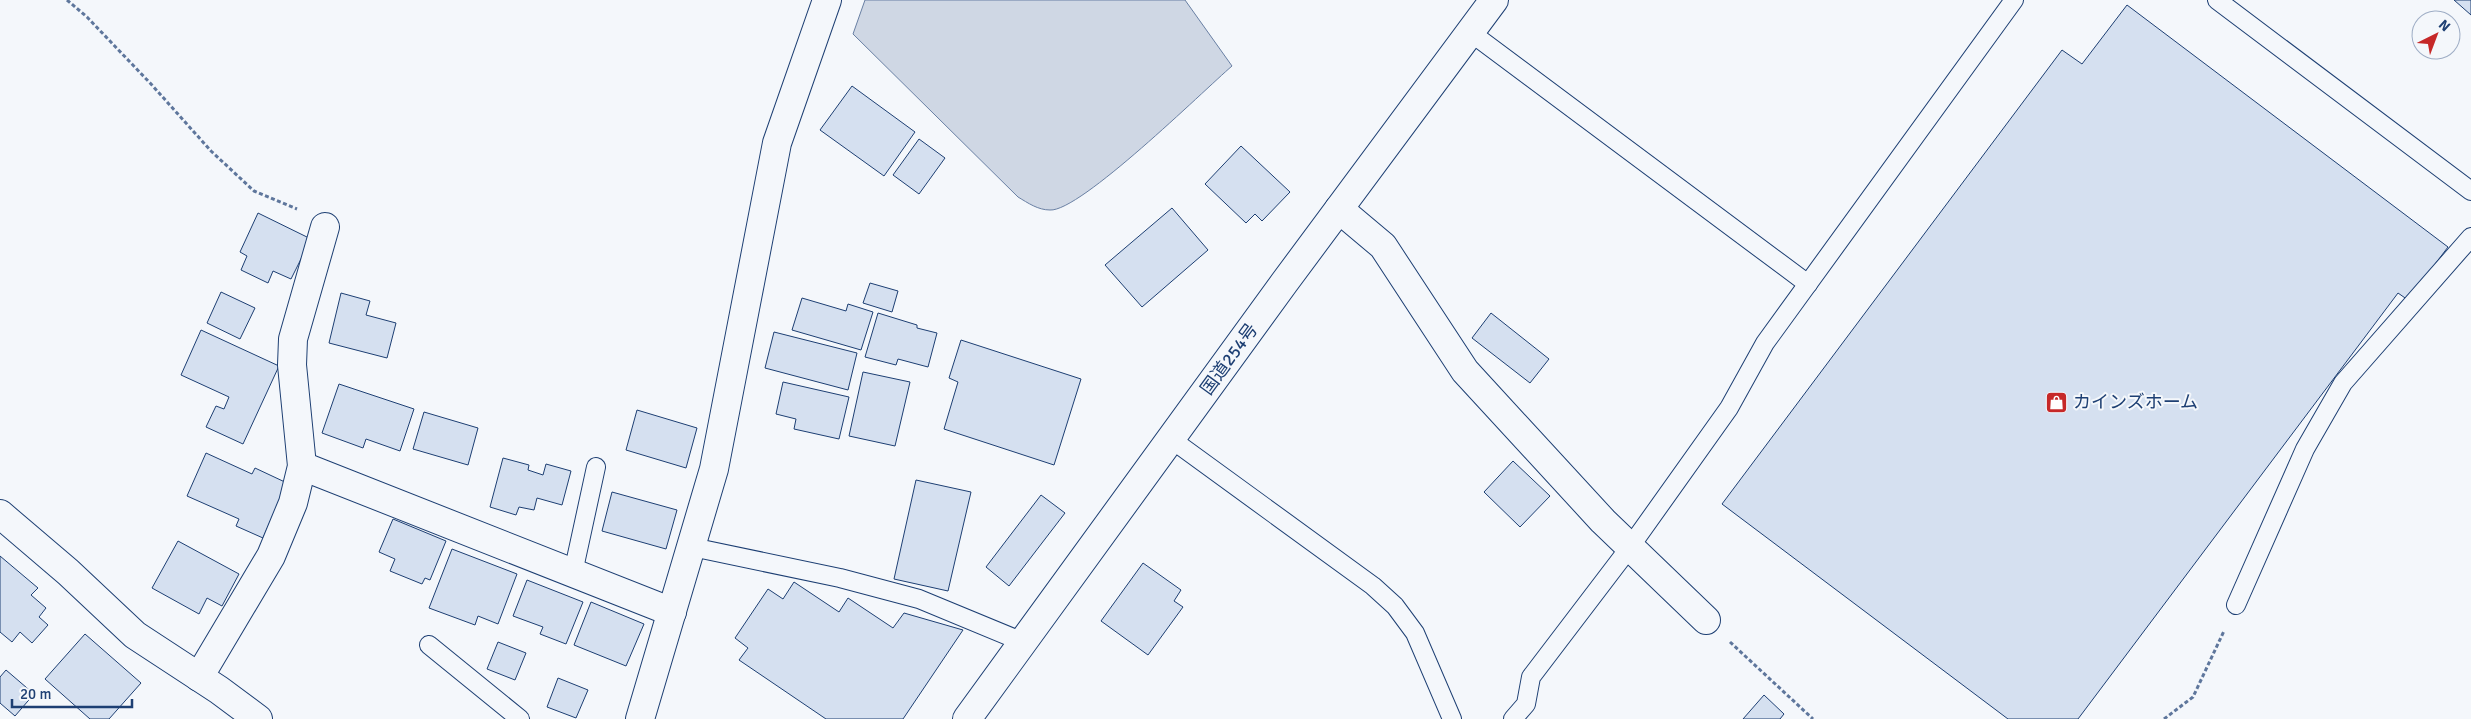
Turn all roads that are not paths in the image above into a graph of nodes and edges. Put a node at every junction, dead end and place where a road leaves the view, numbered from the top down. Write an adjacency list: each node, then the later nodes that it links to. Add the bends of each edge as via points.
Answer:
1 (826, 0): 15 (main road, via 776,143 714,469)
2 (1494, 0): 5 (main road, 国道254号)
3 (2014, 0): 10 (lane)
4 (2217, 0): 6 (lane)
5 (1470, 32): 7 (main road, 国道254号); 10 (lane)
6 (2471, 191)
7 (1339, 209): 11 (main road, 国道254号); 16 (main road, via 1383,246 1465,371)
8 (325, 228): 12 (main road, via 293,338 292,365)
9 (2471, 238): 18 (lane, via 2343,383 2305,449)
10 (1808, 284): 16 (lane, via 1765,343 1729,408)
11 (1171, 439): 21 (main road, 国道254号); 28 (lane, via 1373,586 1395,606 1415,633)
12 (302, 466): 17 (main road); 23 (main road, via 293,502 270,556)
13 (596, 467): 17 (lane)
14 (0, 514): 23 (main road, via 135,635)
15 (692, 546): 19 (main road); 21 (lane, via 919,599)
16 (1630, 547): 20 (main road); 29 (lane, via 1531,677 1526,704)
17 (573, 573): 19 (main road)
18 (2236, 605)
19 (672, 612): 26 (main road)
20 (1706, 620)
21 (1023, 642): 27 (main road, 国道254号)
22 (429, 645): 25 (lane)
23 (199, 677): 24 (main road)
24 (258, 719)
25 (520, 719)
26 (640, 719)
27 (967, 719)
28 (1452, 719)
29 (1513, 719)

